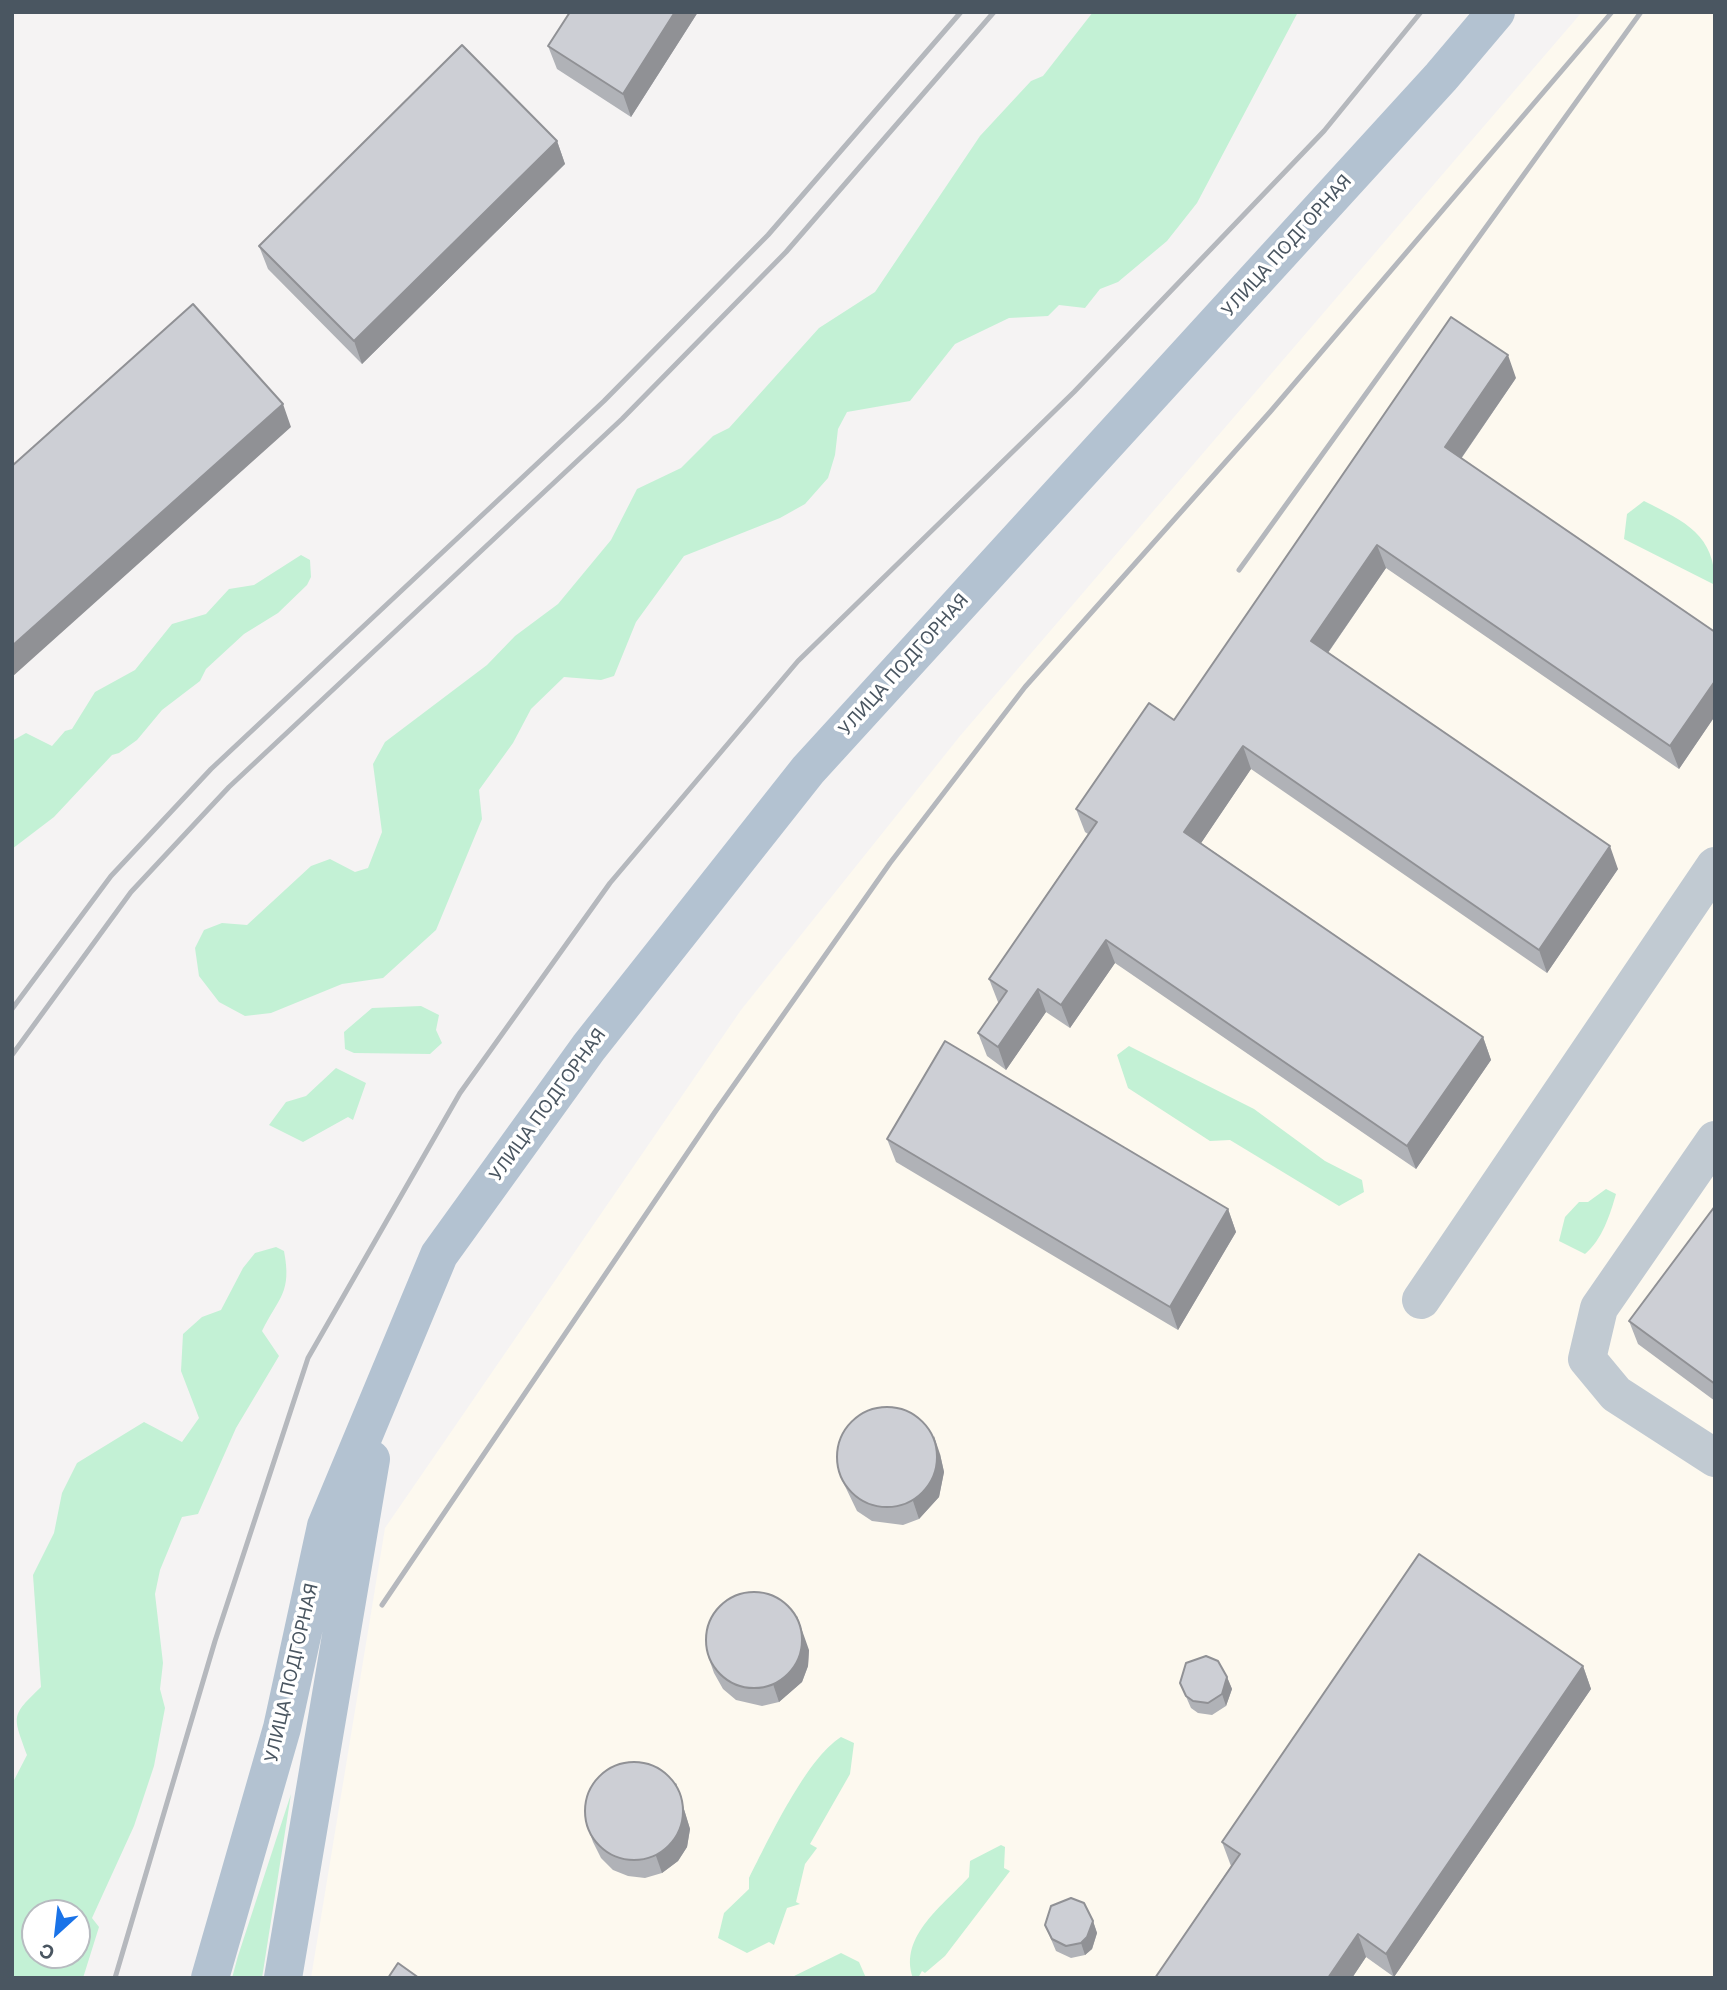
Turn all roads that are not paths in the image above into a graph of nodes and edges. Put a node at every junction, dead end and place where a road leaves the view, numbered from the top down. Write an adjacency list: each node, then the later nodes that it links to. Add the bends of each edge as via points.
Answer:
1 (1496, 12): 5 (main road, УЛИЦА ПОДГОРНАЯ, via 808,770 589,1046 439,1255)
2 (1715, 866): 4 (lane)
3 (1715, 1140): 6 (lane, via 1599,1308 1587,1359 1616,1394)
4 (1421, 1300)
5 (387, 1373): 7 (main road, УЛИЦА ПОДГОРНАЯ, via 326,1526 282,1728); 8 (main road, УЛИЦА ПОДГОРНАЯ, via 307,1822)
6 (1715, 1458)
7 (210, 1978)
8 (284, 1978)

